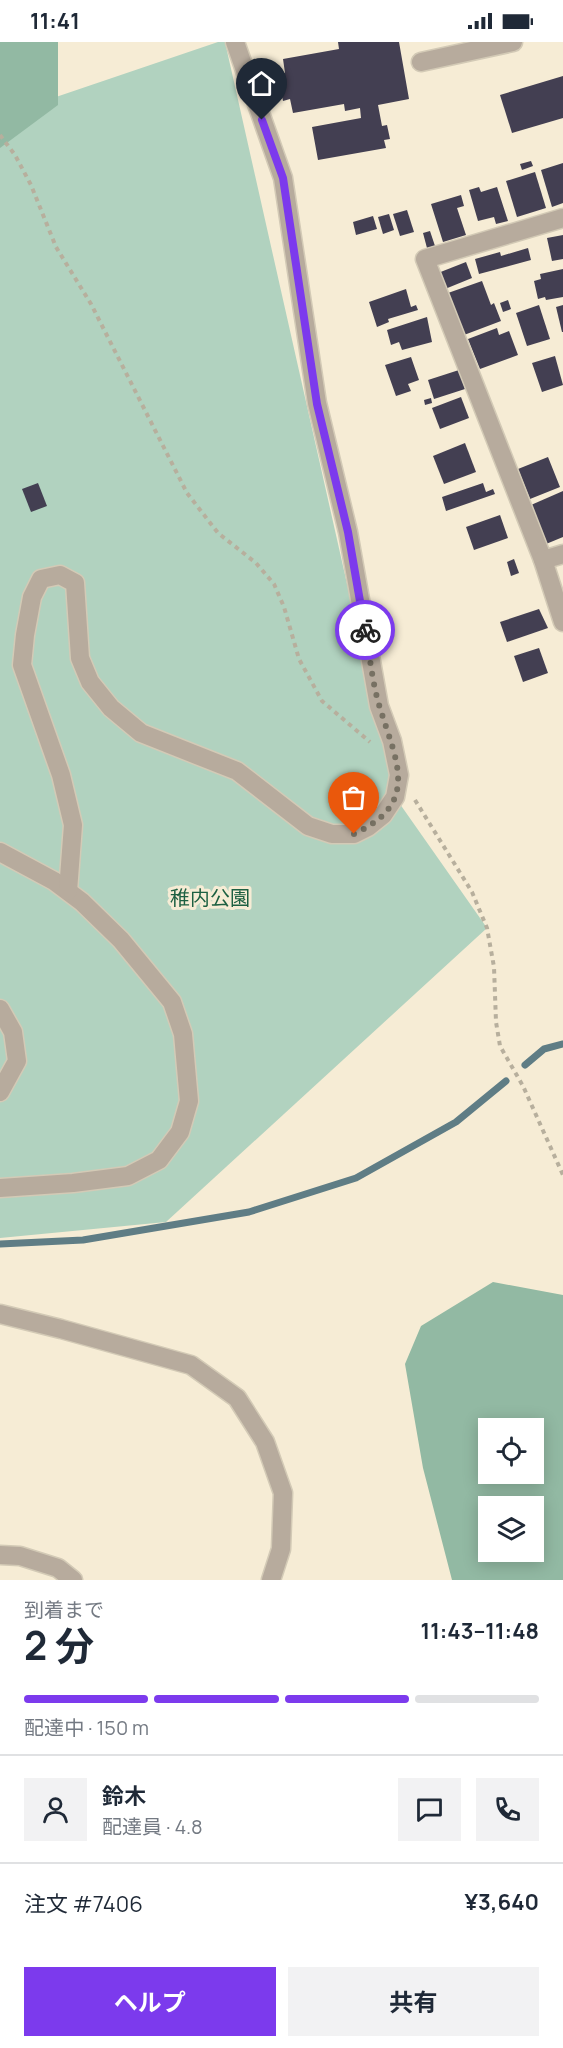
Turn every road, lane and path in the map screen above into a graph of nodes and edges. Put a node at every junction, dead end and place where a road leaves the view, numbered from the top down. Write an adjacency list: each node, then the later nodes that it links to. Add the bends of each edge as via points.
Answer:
1 (235, 42): 10 (street, via 283,178 317,404 348,532 379,706)
2 (513, 42): 3 (street)
3 (422, 62)
4 (0, 135): 9 (path, via 31,185 56,247 91,304 188,493 218,533 256,563 274,584 299,659 322,701)
5 (563, 218): 7 (street, via 425,259)
6 (563, 554): 7 (street)
7 (543, 560): 8 (street)
8 (563, 622)
9 (374, 746)
10 (399, 776): 12 (street, via 396,797 383,816 368,827 354,834 332,834 308,826 237,771 141,733 111,708 90,682 80,658 75,583 60,575 41,579 32,597 22,665 61,776 73,825); 15 (path, via 472,892 487,928 500,1046 523,1086)
11 (0, 852): 12 (street)
12 (68, 891): 16 (street, via 120,940 172,1002 183,1034 189,1101 180,1132 159,1160 128,1176)
13 (0, 1009): 14 (street, via 13,1032 17,1061)
14 (0, 1092)
15 (563, 1175)
16 (0, 1188)
17 (0, 1314): 20 (street, via 191,1365 237,1398 265,1442 282,1492 281,1549)
18 (0, 1555): 19 (street, via 20,1556 58,1568)
19 (73, 1580)
20 (271, 1580)

